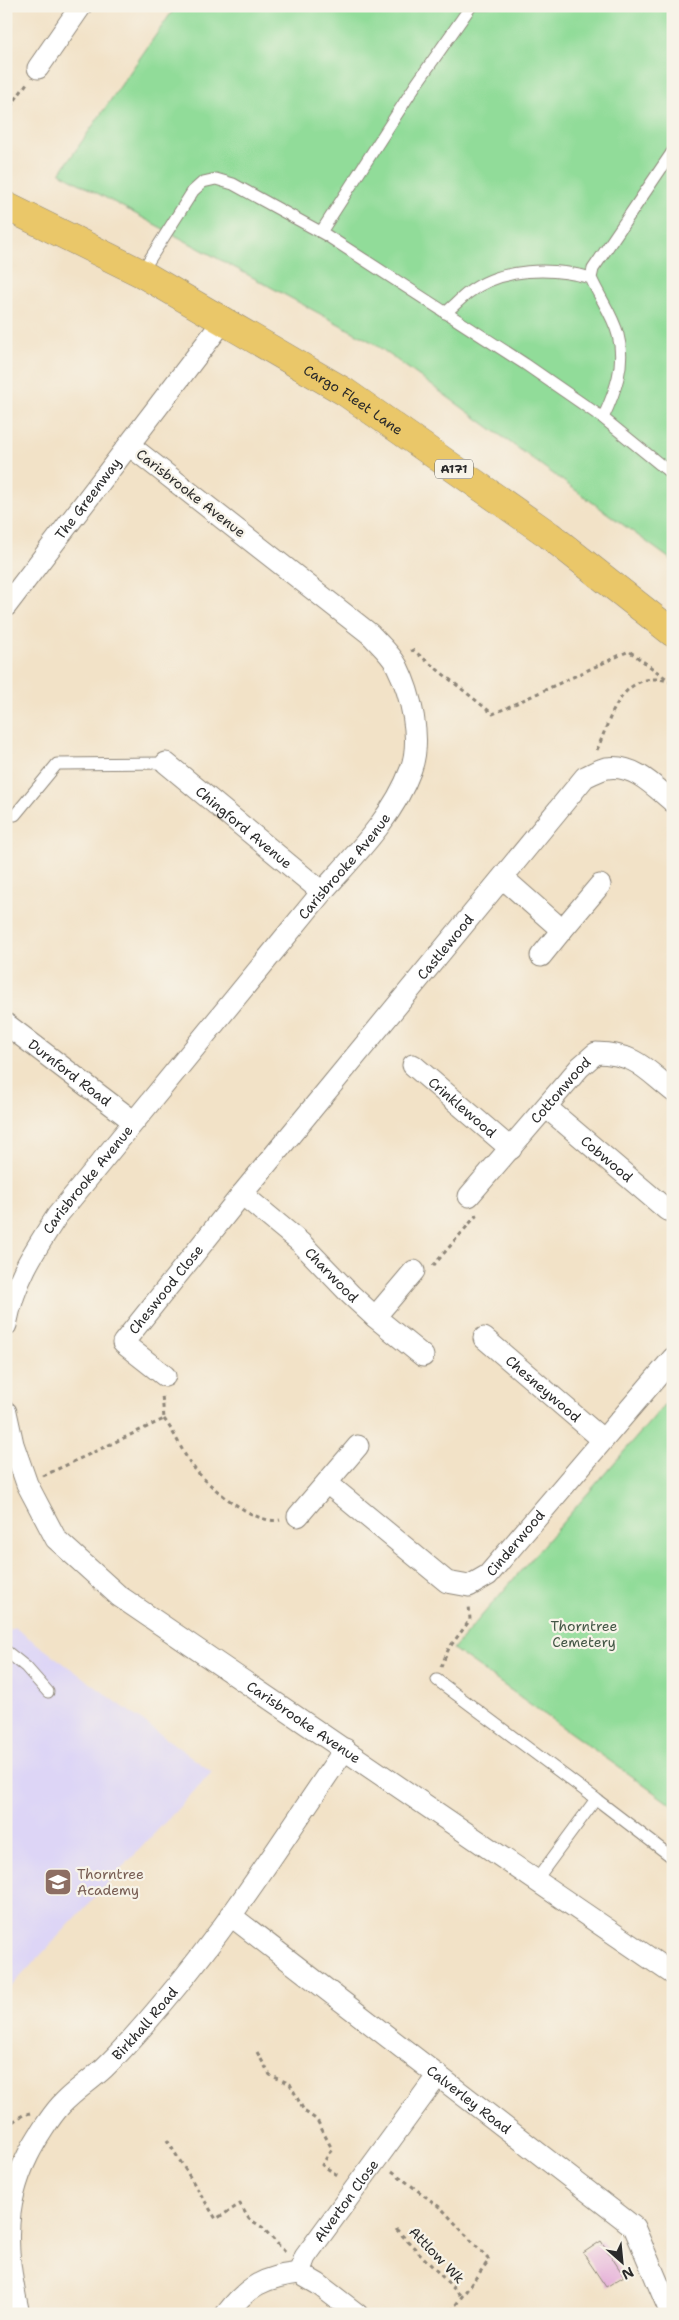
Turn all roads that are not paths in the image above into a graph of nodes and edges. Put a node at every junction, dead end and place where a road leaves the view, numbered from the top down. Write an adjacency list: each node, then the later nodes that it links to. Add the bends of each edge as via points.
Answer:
1 (81, 6): 3 (street)
2 (471, 6): 6 (lane)
3 (38, 68)
4 (673, 151): 8 (lane, via 593,269)
5 (6, 206): 7 (main road, Cargo Fleet Lane / A171)
6 (321, 232): 7 (lane, via 233,184 216,180 203,182 193,191); 9 (lane)
7 (141, 273): 10 (main road, Cargo Fleet Lane / A171)
8 (591, 278): 9 (lane, via 559,270 524,272 498,278 469,292); 11 (lane, via 619,335 620,370 615,392)
9 (445, 314): 11 (lane)
10 (224, 320): 12 (street, The Greenway); 15 (main road, Cargo Fleet Lane / A171, via 345,392 549,536)
11 (603, 418): 13 (lane)
12 (129, 445): 14 (street, The Greenway); 21 (street, Carisbrooke Avenue, via 370,634 396,665 409,697 416,729 412,768 394,802 362,847)
13 (673, 475)
14 (6, 606)
15 (673, 633)
16 (166, 764): 18 (lane, via 57,764); 21 (street, Chingford Avenue)
17 (673, 802): 19 (street, Castlewood, via 646,779 625,768 606,768 585,777)
18 (15, 815)
19 (503, 878): 22 (street); 30 (street, Castlewood)
20 (600, 885): 22 (street)
21 (322, 892): 28 (street, Carisbrooke Avenue)
22 (562, 930): 23 (street)
23 (541, 956)
24 (6, 1024): 28 (street, Durnford Road)
25 (414, 1066): 29 (street, Crinklewood)
26 (673, 1091): 27 (street, Cottonwood, via 633,1059 618,1054 596,1053)
27 (546, 1107): 29 (street, Cottonwood); 32 (street, Cobwood)
28 (132, 1121): 35 (street, Carisbrooke Avenue, via 57,1216 24,1268)
29 (511, 1148): 31 (street, Cottonwood)
30 (242, 1194): 34 (street, Charwood, via 302,1243); 39 (street, Cheswood Close, via 124,1343)
31 (470, 1196)
32 (667, 1210)
33 (414, 1271): 34 (street)
34 (375, 1317): 37 (street, Charwood)
35 (6, 1325)
36 (484, 1338): 41 (street, Chesneywood)
37 (423, 1356)
38 (673, 1358): 41 (street, Cinderwood)
39 (165, 1376)
40 (6, 1412): 48 (street, Carisbrooke Avenue, via 27,1484 56,1539 119,1596)
41 (602, 1439): 43 (street, Cinderwood, via 488,1575 469,1586 447,1582)
42 (358, 1446): 43 (street)
43 (327, 1483): 44 (street)
44 (298, 1516)
45 (6, 1651): 47 (lane, via 26,1667)
46 (436, 1680): 49 (lane)
47 (48, 1692)
48 (345, 1749): 51 (street, Carisbrooke Avenue); 52 (street, Birkhall Road)
49 (596, 1799): 50 (lane); 51 (lane)
50 (673, 1858)
51 (537, 1879): 53 (street, Carisbrooke Avenue)
52 (230, 1915): 54 (street, Calverley Road); 56 (street, Birkhall Road, via 142,2028 60,2106 27,2156 13,2196 7,2238 8,2262)
53 (673, 1974)
54 (438, 2075): 55 (street, Alverton Close, via 305,2256); 59 (street, Calverley Road, via 634,2227)
55 (299, 2273): 57 (street, via 274,2276 253,2286); 58 (street)
56 (19, 2314)
57 (226, 2314)
58 (356, 2314)
59 (671, 2314)

